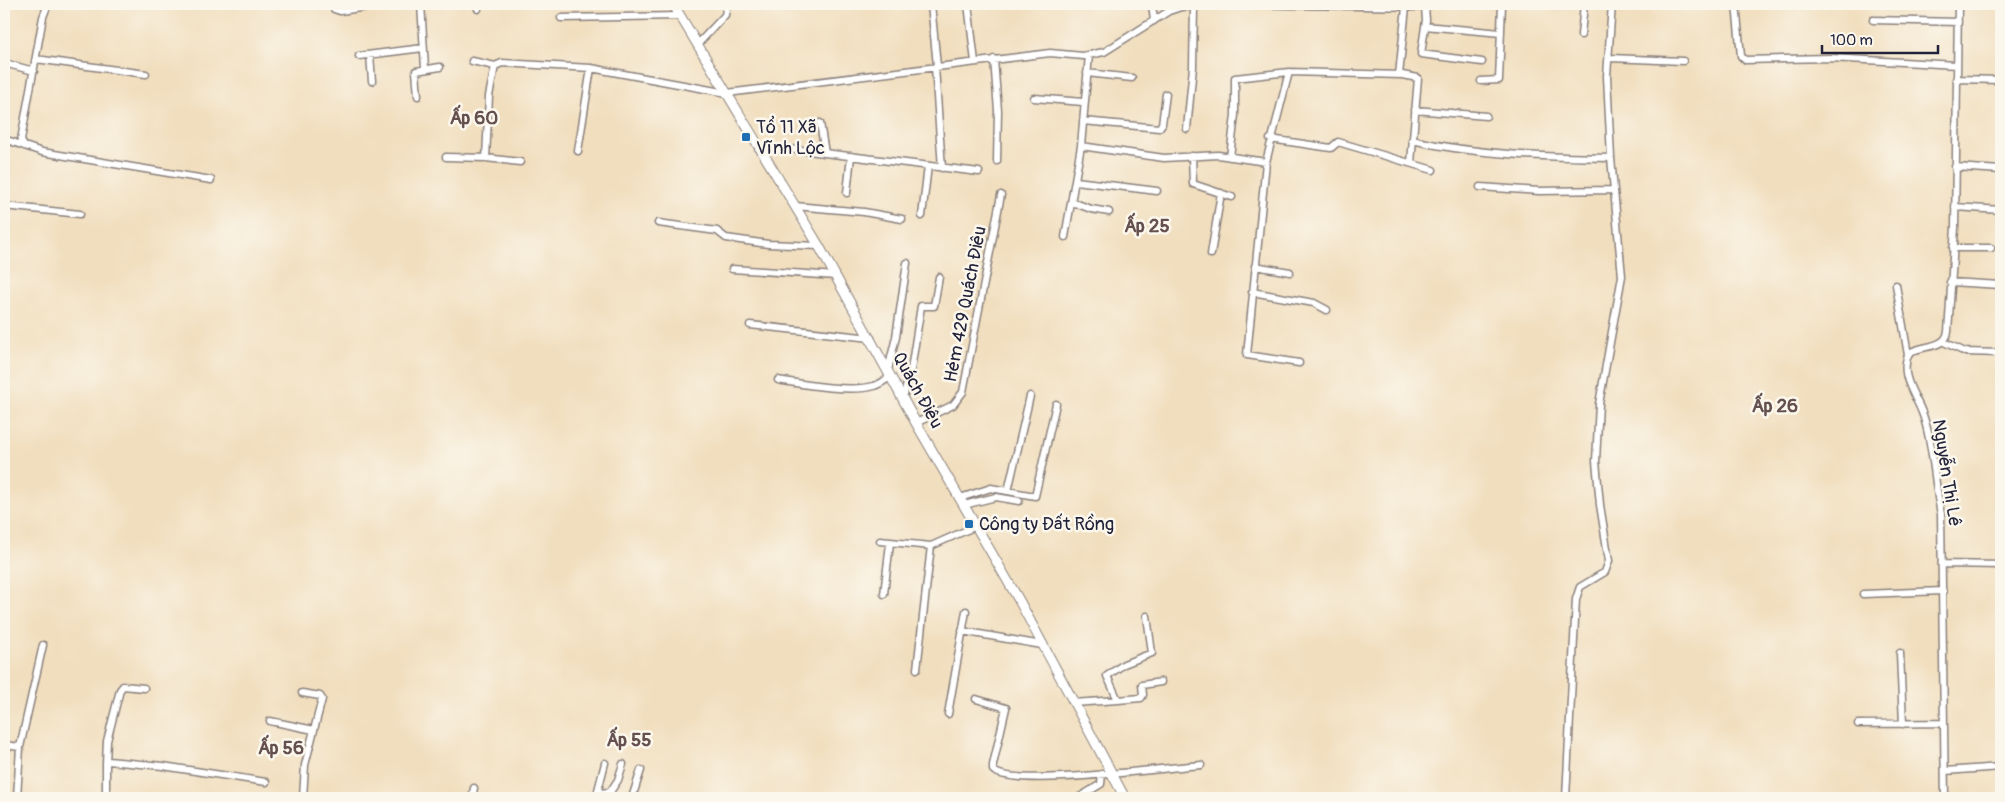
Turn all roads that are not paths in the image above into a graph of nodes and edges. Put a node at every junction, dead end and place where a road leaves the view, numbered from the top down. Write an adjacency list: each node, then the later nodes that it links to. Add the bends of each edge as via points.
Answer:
1 (48, 4): 36 (street)
2 (332, 4): 3 (street, via 334,9 344,11)
3 (386, 4)
4 (421, 4): 31 (street)
5 (672, 4): 22 (main road, Quách Điêu)
6 (727, 4): 30 (street, via 725,14)
7 (931, 4): 46 (street)
8 (968, 4): 40 (street)
9 (1152, 4): 25 (street)
10 (1277, 4): 17 (street); 19 (street)
11 (1434, 4): 21 (street)
12 (1502, 4): 28 (street)
13 (1584, 4): 29 (street)
14 (1612, 4): 35 (street)
15 (1736, 4): 43 (street, via 1741,56 1745,60 1830,58)
16 (1958, 4): 26 (street)
17 (1317, 5): 20 (street)
18 (1174, 6): 19 (street); 25 (street)
19 (1194, 6): 68 (street)
20 (1406, 7): 21 (street); 53 (street)
21 (1425, 7): 27 (street)
22 (680, 16): 23 (street); 30 (main road, Quách Điêu)
23 (561, 18)
24 (1873, 20): 26 (street)
25 (1154, 21): 34 (street, via 1104,52)
26 (1958, 22): 43 (street)
27 (1425, 26): 28 (street); 41 (street, via 1421,54)
28 (1501, 33): 58 (street, via 1499,80)
29 (1581, 35)
30 (698, 45): 59 (main road, Quách Điêu)
31 (423, 48): 32 (street); 47 (street)
32 (370, 55): 33 (street); 57 (street)
33 (359, 56)
34 (1089, 56): 37 (street, via 1050,53); 51 (street)
35 (1610, 58): 39 (street); 82 (street, via 1607,76)
36 (36, 59): 49 (street); 52 (street)
37 (994, 59): 40 (street); 83 (street)
38 (472, 61): 44 (street)
39 (1683, 61)
40 (975, 62): 46 (street)
41 (1482, 62)
42 (4, 63): 49 (street)
43 (1957, 65): 55 (street)
44 (495, 66): 48 (street, via 502,63); 81 (street, via 488,96)
45 (440, 67): 47 (street)
46 (936, 67): 59 (street); 89 (street)
47 (426, 68): 61 (street, via 415,72)
48 (591, 68): 59 (street); 75 (street)
49 (34, 71): 72 (street, via 22,140)
50 (1289, 72): 53 (street); 69 (street); 80 (street, via 1235,78)
51 (1087, 73): 54 (street); 63 (street)
52 (146, 74)
53 (1399, 75): 64 (street, via 1418,78)
54 (1132, 78)
55 (1956, 79): 56 (street); 88 (street)
56 (2001, 80)
57 (372, 81)
58 (1481, 81)
59 (726, 93): 74 (main road, Quách Điêu)
60 (1166, 94): 66 (street, via 1159,128)
61 (418, 96)
62 (1034, 98): 63 (street)
63 (1084, 102): 66 (street)
64 (1415, 110): 65 (street); 71 (street)
65 (1486, 116)
66 (1083, 120): 73 (street)
67 (820, 122): 76 (street)
68 (1187, 129)
69 (1270, 139): 85 (street); 86 (street, via 1331,148 1338,142)
70 (4, 140): 72 (street)
71 (1412, 140): 82 (street, via 1446,148); 86 (street)
72 (24, 146): 93 (street, via 42,152)
73 (1081, 146): 78 (street, via 1164,158); 94 (street)
74 (758, 148): 76 (street); 104 (main road, Quách Điêu)
75 (578, 151)
76 (825, 153): 77 (street)
77 (851, 156): 87 (street); 98 (street)
78 (1192, 156): 80 (street); 99 (street, via 1193,184)
79 (446, 157): 81 (street)
80 (1230, 157): 85 (street)
81 (486, 158): 84 (street)
82 (1611, 158): 96 (street)
83 (997, 161)
84 (520, 162)
85 (1266, 162): 118 (street)
86 (1411, 163): 90 (street)
87 (928, 166): 89 (street); 109 (street)
88 (1955, 167): 91 (street); 105 (street)
89 (942, 168): 92 (street)
90 (1433, 170)
91 (2001, 170)
92 (979, 172)
93 (211, 180)
94 (1076, 181): 97 (street); 102 (street)
95 (1480, 187): 96 (street)
96 (1614, 190): 191 (street, via 1622,276 1599,404 1596,460 1609,561 1605,572 1580,587 1576,599)
97 (1157, 191)
98 (846, 193)
99 (1221, 193): 101 (street); 116 (street)
100 (1001, 195): 139 (street, Hẻm 429 Quách Điêu, via 963,392 953,405)
101 (1232, 197)
102 (1072, 202): 107 (street); 112 (street)
103 (4, 206): 108 (street)
104 (795, 206): 110 (street, via 864,212); 113 (main road, Quách Điêu)
105 (1955, 207): 106 (street); 114 (street)
106 (2001, 210)
107 (1109, 212)
108 (80, 214)
109 (922, 216)
110 (902, 220)
111 (658, 223): 113 (street, via 717,230 726,238 768,244)
112 (1065, 237)
113 (819, 246): 121 (main road, Quách Điêu)
114 (1953, 248): 115 (street); 123 (street)
115 (1991, 248)
116 (1210, 254)
117 (907, 263): 134 (street)
118 (1255, 266): 120 (street); 126 (street)
119 (732, 269): 121 (street)
120 (1290, 272)
121 (836, 276): 129 (main road, Quách Điêu)
122 (939, 277): 137 (street, via 934,306 921,306 912,370)
123 (1950, 282): 125 (street); 130 (street, via 1948,332)
124 (1896, 285): 132 (street, Nguyễn Thị Lê)
125 (2001, 285)
126 (1252, 292): 127 (street, via 1314,303); 133 (street, via 1247,355)
127 (1327, 310)
128 (750, 325): 129 (street)
129 (870, 338): 134 (main road, Quách Điêu)
130 (1944, 342): 131 (street, via 1965,352); 132 (street)
131 (2001, 353)
132 (1908, 355): 147 (street, Nguyễn Thị Lê, via 1907,380 1928,433 1941,514)
133 (1299, 363)
134 (890, 373): 135 (street, via 873,386 863,387 820,387); 137 (main road, Quách Điêu)
135 (778, 380)
136 (1030, 396): 140 (street)
137 (903, 398): 139 (main road, Quách Điêu)
138 (1056, 404): 140 (street, via 1035,496)
139 (916, 423): 142 (main road, Quách Điêu)
140 (1008, 491): 142 (street, via 991,488)
141 (1019, 501): 142 (street, via 996,497)
142 (962, 502): 143 (main road, Quách Điêu)
143 (976, 526): 146 (street); 156 (main road, Quách Điêu)
144 (880, 541): 145 (street)
145 (890, 543): 146 (street); 150 (street)
146 (931, 546): 158 (street)
147 (1942, 564): 148 (street); 149 (street, Nguyễn Thị Lê)
148 (2001, 565)
149 (1943, 590): 151 (street); 167 (street, Nguyễn Thị Lê)
150 (884, 594)
151 (1863, 594)
152 (966, 611): 154 (street)
153 (1147, 616): 163 (street, via 1152,653 1124,664 1107,676)
154 (962, 631): 156 (street); 165 (street)
155 (44, 645): 172 (street)
156 (1042, 645): 164 (main road, Quách Điêu)
157 (1900, 653): 169 (street)
158 (917, 669)
159 (1161, 682): 163 (street, via 1142,685 1141,698)
160 (144, 688): 173 (street, via 123,686 120,690 107,742)
161 (302, 693): 170 (street, via 322,699)
162 (976, 699): 180 (street, via 1006,708 993,765 998,774 1021,778)
163 (1118, 700): 164 (street)
164 (1073, 703): 180 (main road, Quách Điêu)
165 (948, 714)
166 (270, 721): 170 (street)
167 (1944, 723): 169 (street); 179 (street, Nguyễn Thị Lê)
168 (1858, 724): 169 (street)
169 (1903, 724)
170 (314, 730): 186 (street, via 305,765)
171 (4, 745): 172 (street)
172 (20, 747): 184 (street)
173 (106, 763): 181 (street, via 122,760); 185 (street)
174 (605, 763): 183 (street)
175 (623, 764): 183 (street, via 614,788)
176 (1202, 765): 180 (street)
177 (2001, 766): 179 (street)
178 (641, 770): 188 (street)
179 (1945, 771): 192 (street, Nguyễn Thị Lê)
180 (1106, 774): 189 (street, via 1101,784); 190 (main road, Quách Điêu)
181 (266, 782)
182 (474, 788): 187 (street)
183 (597, 796)
184 (17, 798)
185 (106, 798)
186 (303, 798)
187 (472, 798)
188 (632, 798)
189 (1078, 798)
190 (1125, 798)
191 (1566, 798)
192 (1945, 798)

